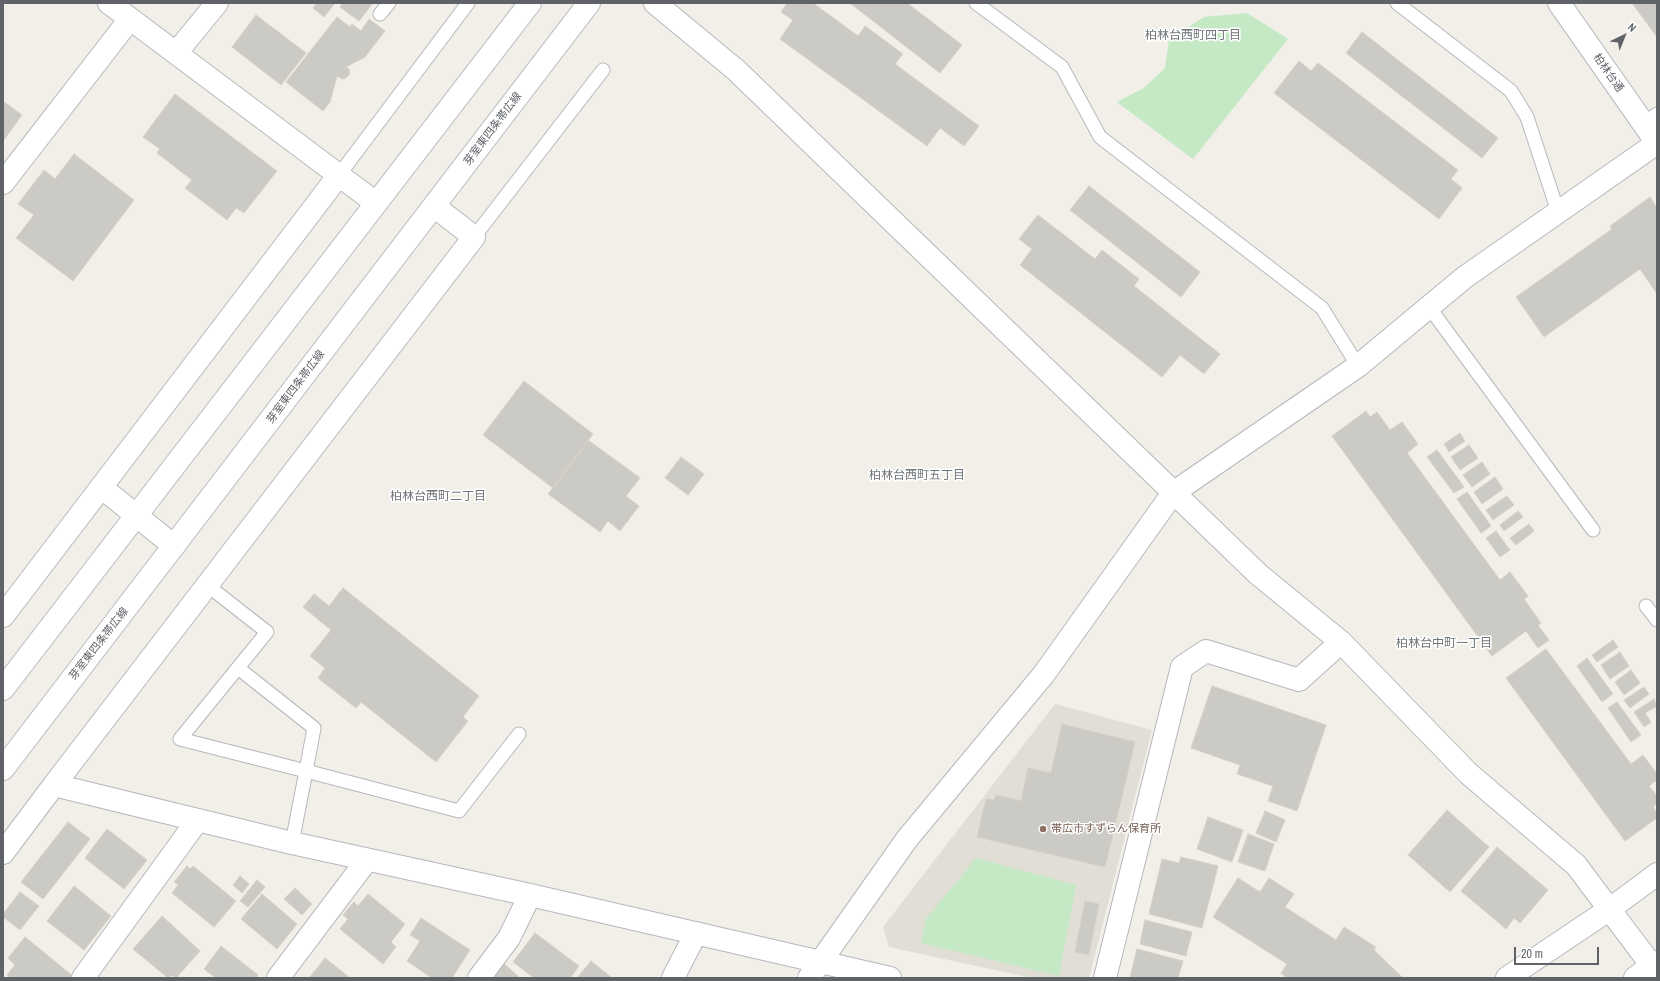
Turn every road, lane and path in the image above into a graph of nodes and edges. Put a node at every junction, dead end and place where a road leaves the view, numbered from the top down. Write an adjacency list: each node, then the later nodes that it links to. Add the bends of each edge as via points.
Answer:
1 (108, 3): 12 (street)
2 (217, 3): 13 (street)
3 (389, 3): 11 (lane)
4 (468, 3): 17 (lane)
5 (530, 3): 19 (street)
6 (589, 3): 20 (street, 芽室東四条帯広線)
7 (655, 3): 26 (street, via 736,70)
8 (976, 3): 24 (lane, via 1062,67 1100,137 1322,308)
9 (1397, 3): 21 (lane, via 1511,91 1527,117)
10 (1559, 3): 15 (street, 柏林台通)
11 (380, 14)
12 (130, 19): 13 (street); 18 (street)
13 (176, 53): 17 (street)
14 (603, 70): 22 (lane)
15 (1650, 119): 16 (street, 柏林台通)
16 (1657, 143): 21 (street)
17 (339, 176): 19 (street); 25 (street)
18 (3, 183)
19 (376, 203): 27 (street)
20 (434, 206): 22 (street); 29 (street, 芽室東四条帯広線)
21 (1558, 212): 23 (street, via 1465,277)
22 (474, 237): 30 (street)
23 (1429, 308): 24 (street); 28 (lane)
24 (1358, 366): 26 (street)
25 (101, 487): 27 (street); 32 (street)
26 (1173, 493): 34 (street, via 1258,574); 49 (street, via 1044,674 907,839)
27 (136, 516): 29 (street); 36 (street)
28 (1593, 530)
29 (174, 546): 38 (street, 芽室東四条帯広線)
30 (207, 585): 35 (lane, via 267,632); 40 (street)
31 (1646, 606): 33 (lane)
32 (3, 616)
33 (1657, 620)
34 (1342, 642): 47 (street, via 1469,774 1576,865); 56 (street, via 1299,680 1206,651 1182,667)
35 (238, 668): 39 (lane, via 314,728); 39 (lane, via 180,739)
36 (3, 689)
37 (519, 734): 39 (lane, via 458,811)
38 (3, 769)
39 (306, 771): 42 (lane)
40 (54, 785): 41 (street); 43 (street)
41 (197, 821): 42 (street); 51 (street)
42 (292, 843): 44 (street)
43 (3, 853)
44 (367, 860): 46 (street); 52 (street)
45 (1657, 874): 47 (street)
46 (530, 895): 48 (street); 53 (street, via 509,938)
47 (1610, 909): 50 (street); 57 (street)
48 (696, 933): 49 (street); 54 (street)
49 (815, 970): 55 (street)
50 (1650, 971)
51 (83, 978)
52 (278, 978)
53 (479, 978)
54 (673, 978)
55 (890, 978)
56 (1105, 978)
57 (1507, 978)

